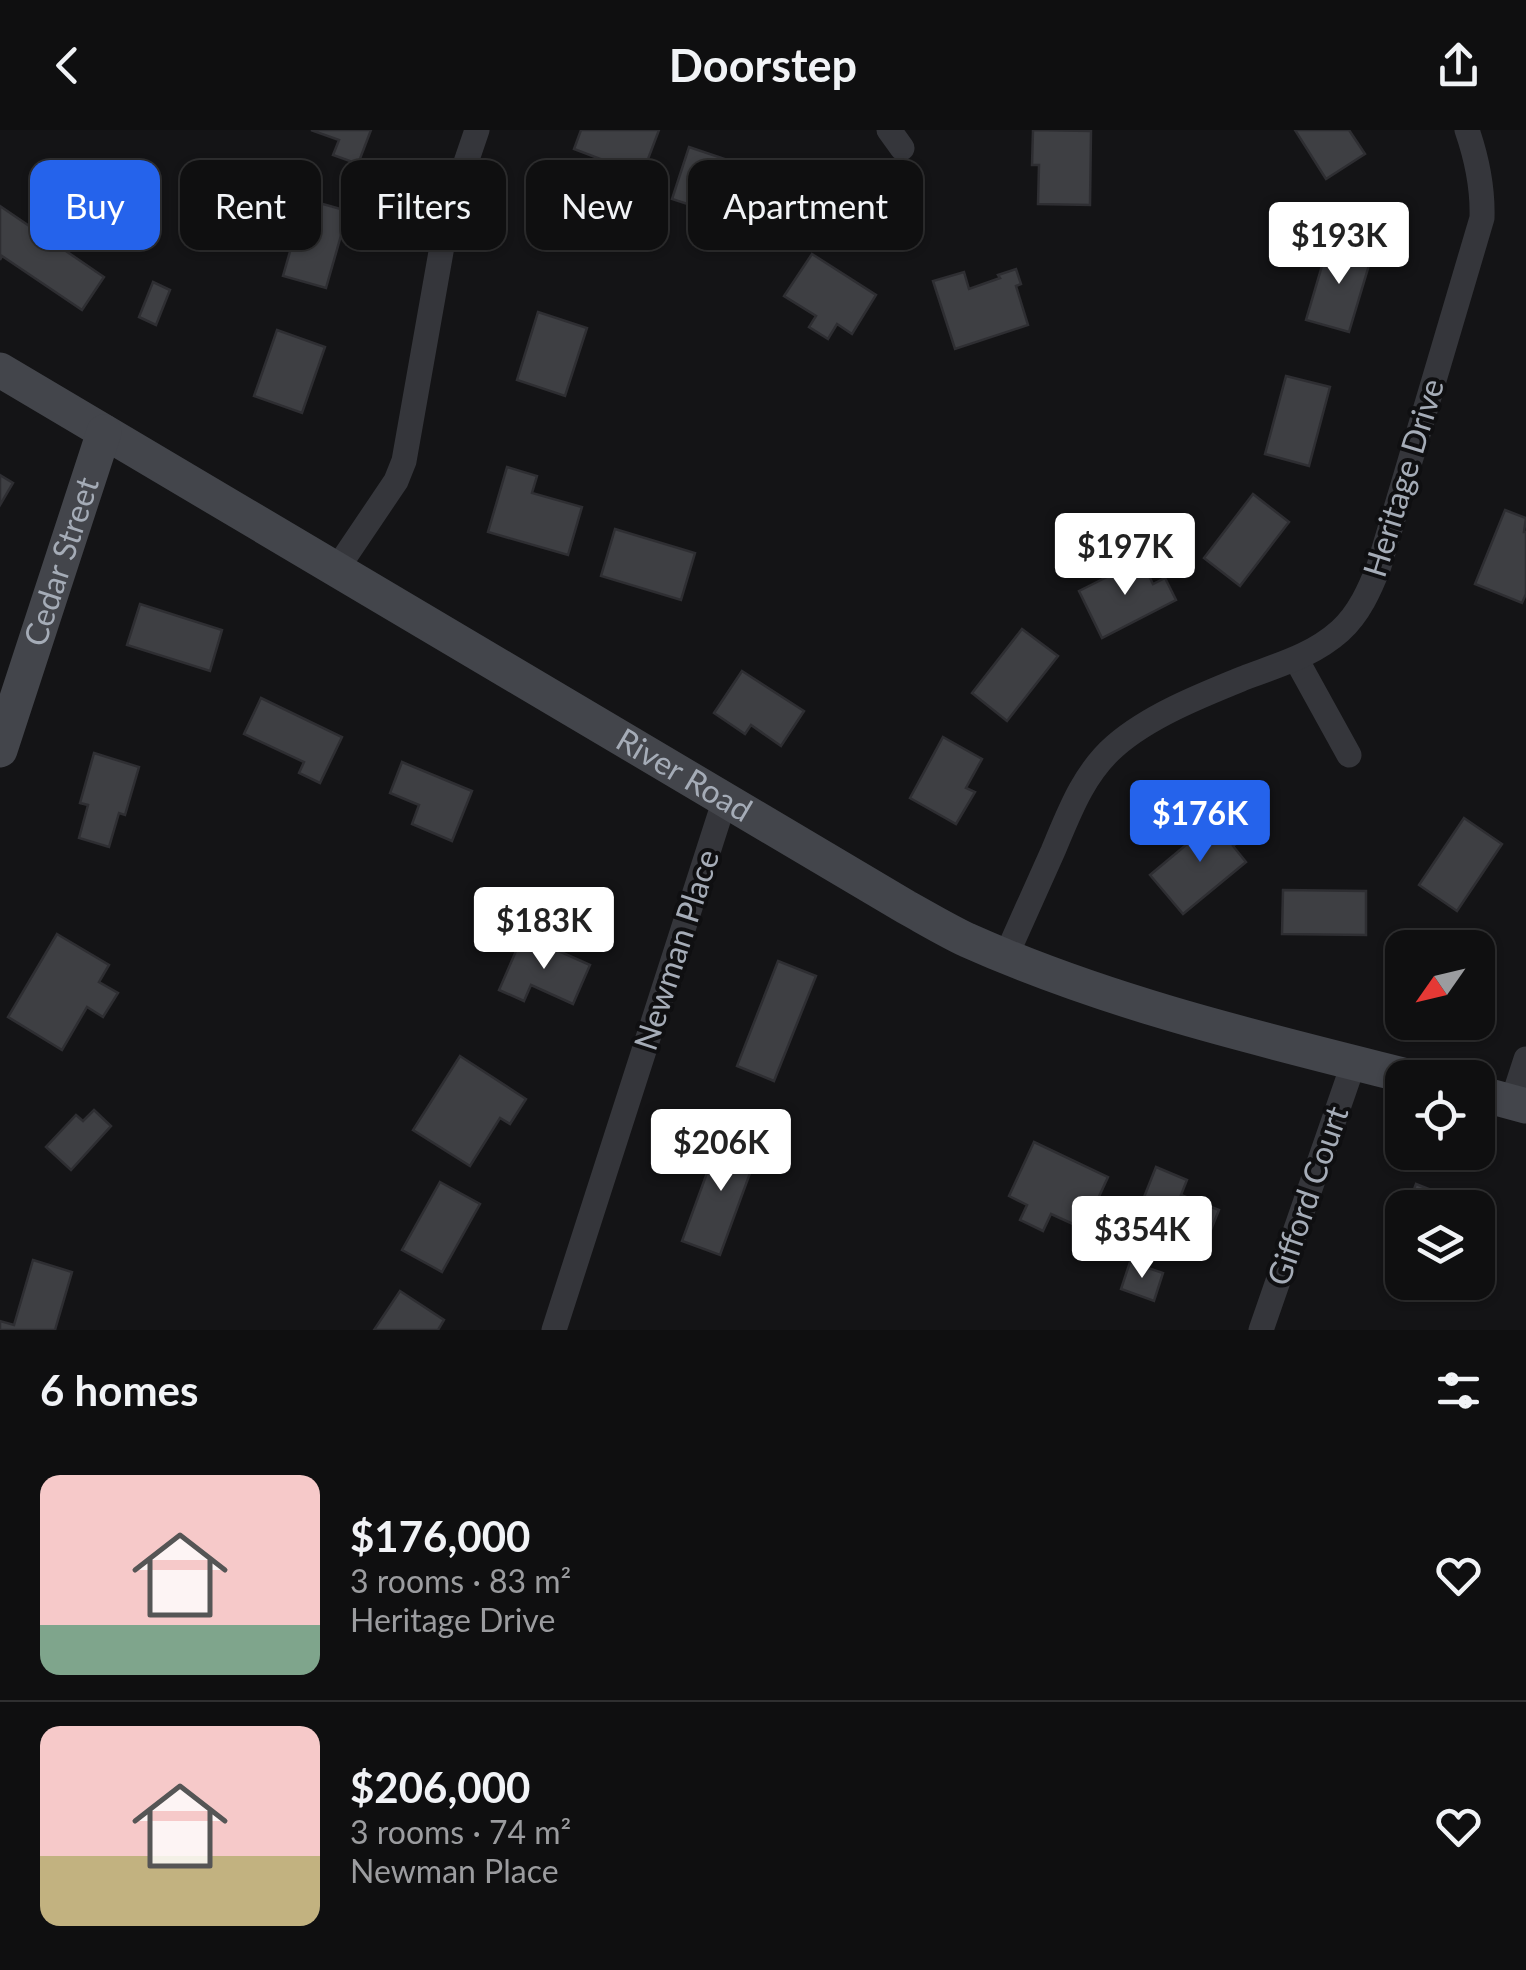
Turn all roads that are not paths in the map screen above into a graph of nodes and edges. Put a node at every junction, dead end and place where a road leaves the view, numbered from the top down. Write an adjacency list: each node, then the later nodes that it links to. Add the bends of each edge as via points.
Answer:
1 (476, 130): 5 (street, via 447,218 404,460)
2 (1467, 130): 6 (street, Heritage Drive, via 1478,159 1482,218 1379,566 1352,618)
3 (0, 370): 4 (street, River Road)
4 (104, 432): 5 (street, River Road); 7 (street, Cedar Street)
5 (336, 570): 9 (street, River Road)
6 (1296, 660): 8 (street); 10 (street, Heritage Drive, via 1191,700 1140,728 1095,766)
7 (0, 750)
8 (1349, 755)
9 (726, 799): 10 (street, River Road, via 906,908); 15 (street, Newman Place)
10 (1006, 956): 12 (street, River Road, via 1086,988)
11 (1526, 1059): 14 (street)
12 (1354, 1062): 13 (street, River Road); 16 (street, Gifford Court)
13 (1385, 1070)
14 (1519, 1104)
15 (554, 1330)
16 (1262, 1330)

